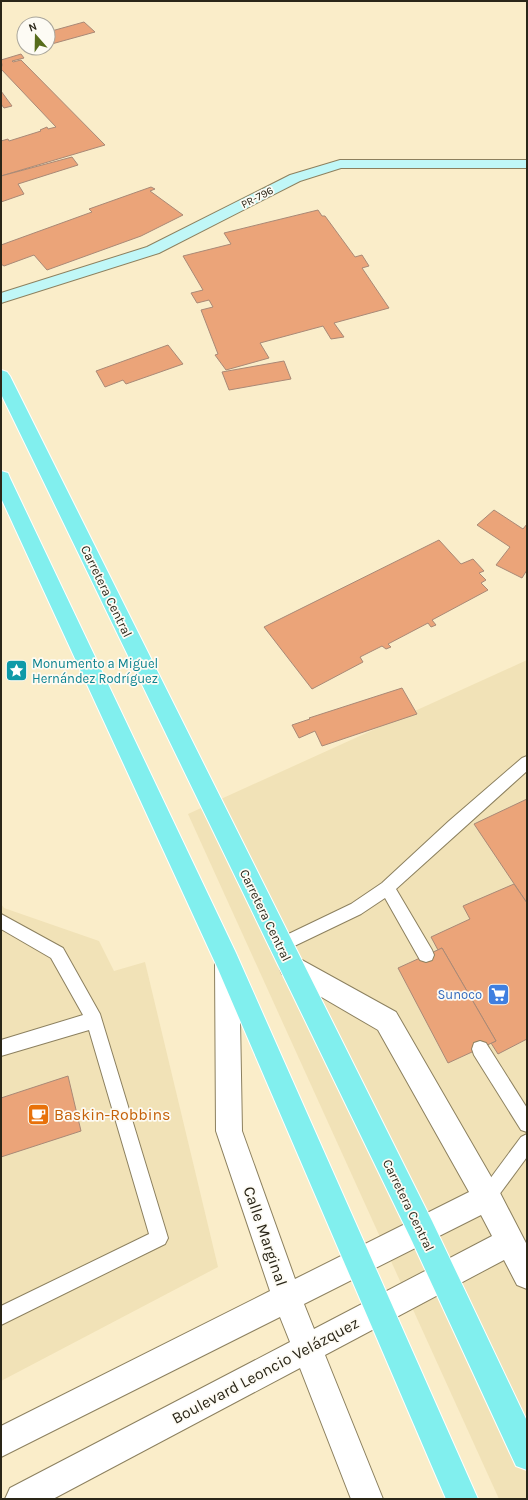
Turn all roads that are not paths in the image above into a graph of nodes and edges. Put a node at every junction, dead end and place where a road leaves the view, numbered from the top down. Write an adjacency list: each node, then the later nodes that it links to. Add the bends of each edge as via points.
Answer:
1 (527, 164): 2 (street, PR-796 / PR-796, via 340,164 295,178 153,250)
2 (1, 298)
3 (1, 376): 8 (main road, Carretera Central)
4 (1, 478): 10 (main road)
5 (527, 762): 6 (lane)
6 (386, 888): 8 (lane); 9 (lane)
7 (1, 921): 11 (lane, via 57,953)
8 (286, 955): 16 (street, via 387,1021); 17 (main road, Carretera Central)
9 (426, 955)
10 (227, 961): 19 (main road); 22 (street, Calle Marginal, via 229,1131)
11 (94, 1020): 12 (lane); 24 (lane, via 159,1238)
12 (1, 1048)
13 (480, 1048): 14 (lane)
14 (527, 1124)
15 (527, 1143): 16 (lane)
16 (487, 1197): 17 (street); 18 (street)
17 (422, 1231): 19 (street); 21 (main road, Carretera Central)
18 (510, 1242): 20 (street); 21 (street, Boulevard Leoncio Velázquez)
19 (360, 1261): 22 (street); 23 (main road)
20 (527, 1275)
21 (444, 1277): 23 (street, Boulevard Leoncio Velázquez); 27 (main road, Carretera Central)
22 (287, 1297): 25 (street, Calle Marginal); 26 (street)
23 (381, 1310): 25 (street, Boulevard Leoncio Velázquez); 30 (main road)
24 (1, 1316)
25 (307, 1348): 28 (street, Boulevard Leoncio Velázquez); 29 (street, Calle Marginal)
26 (1, 1442)
27 (527, 1455)
28 (21, 1499)
29 (367, 1499)
30 (462, 1499)

